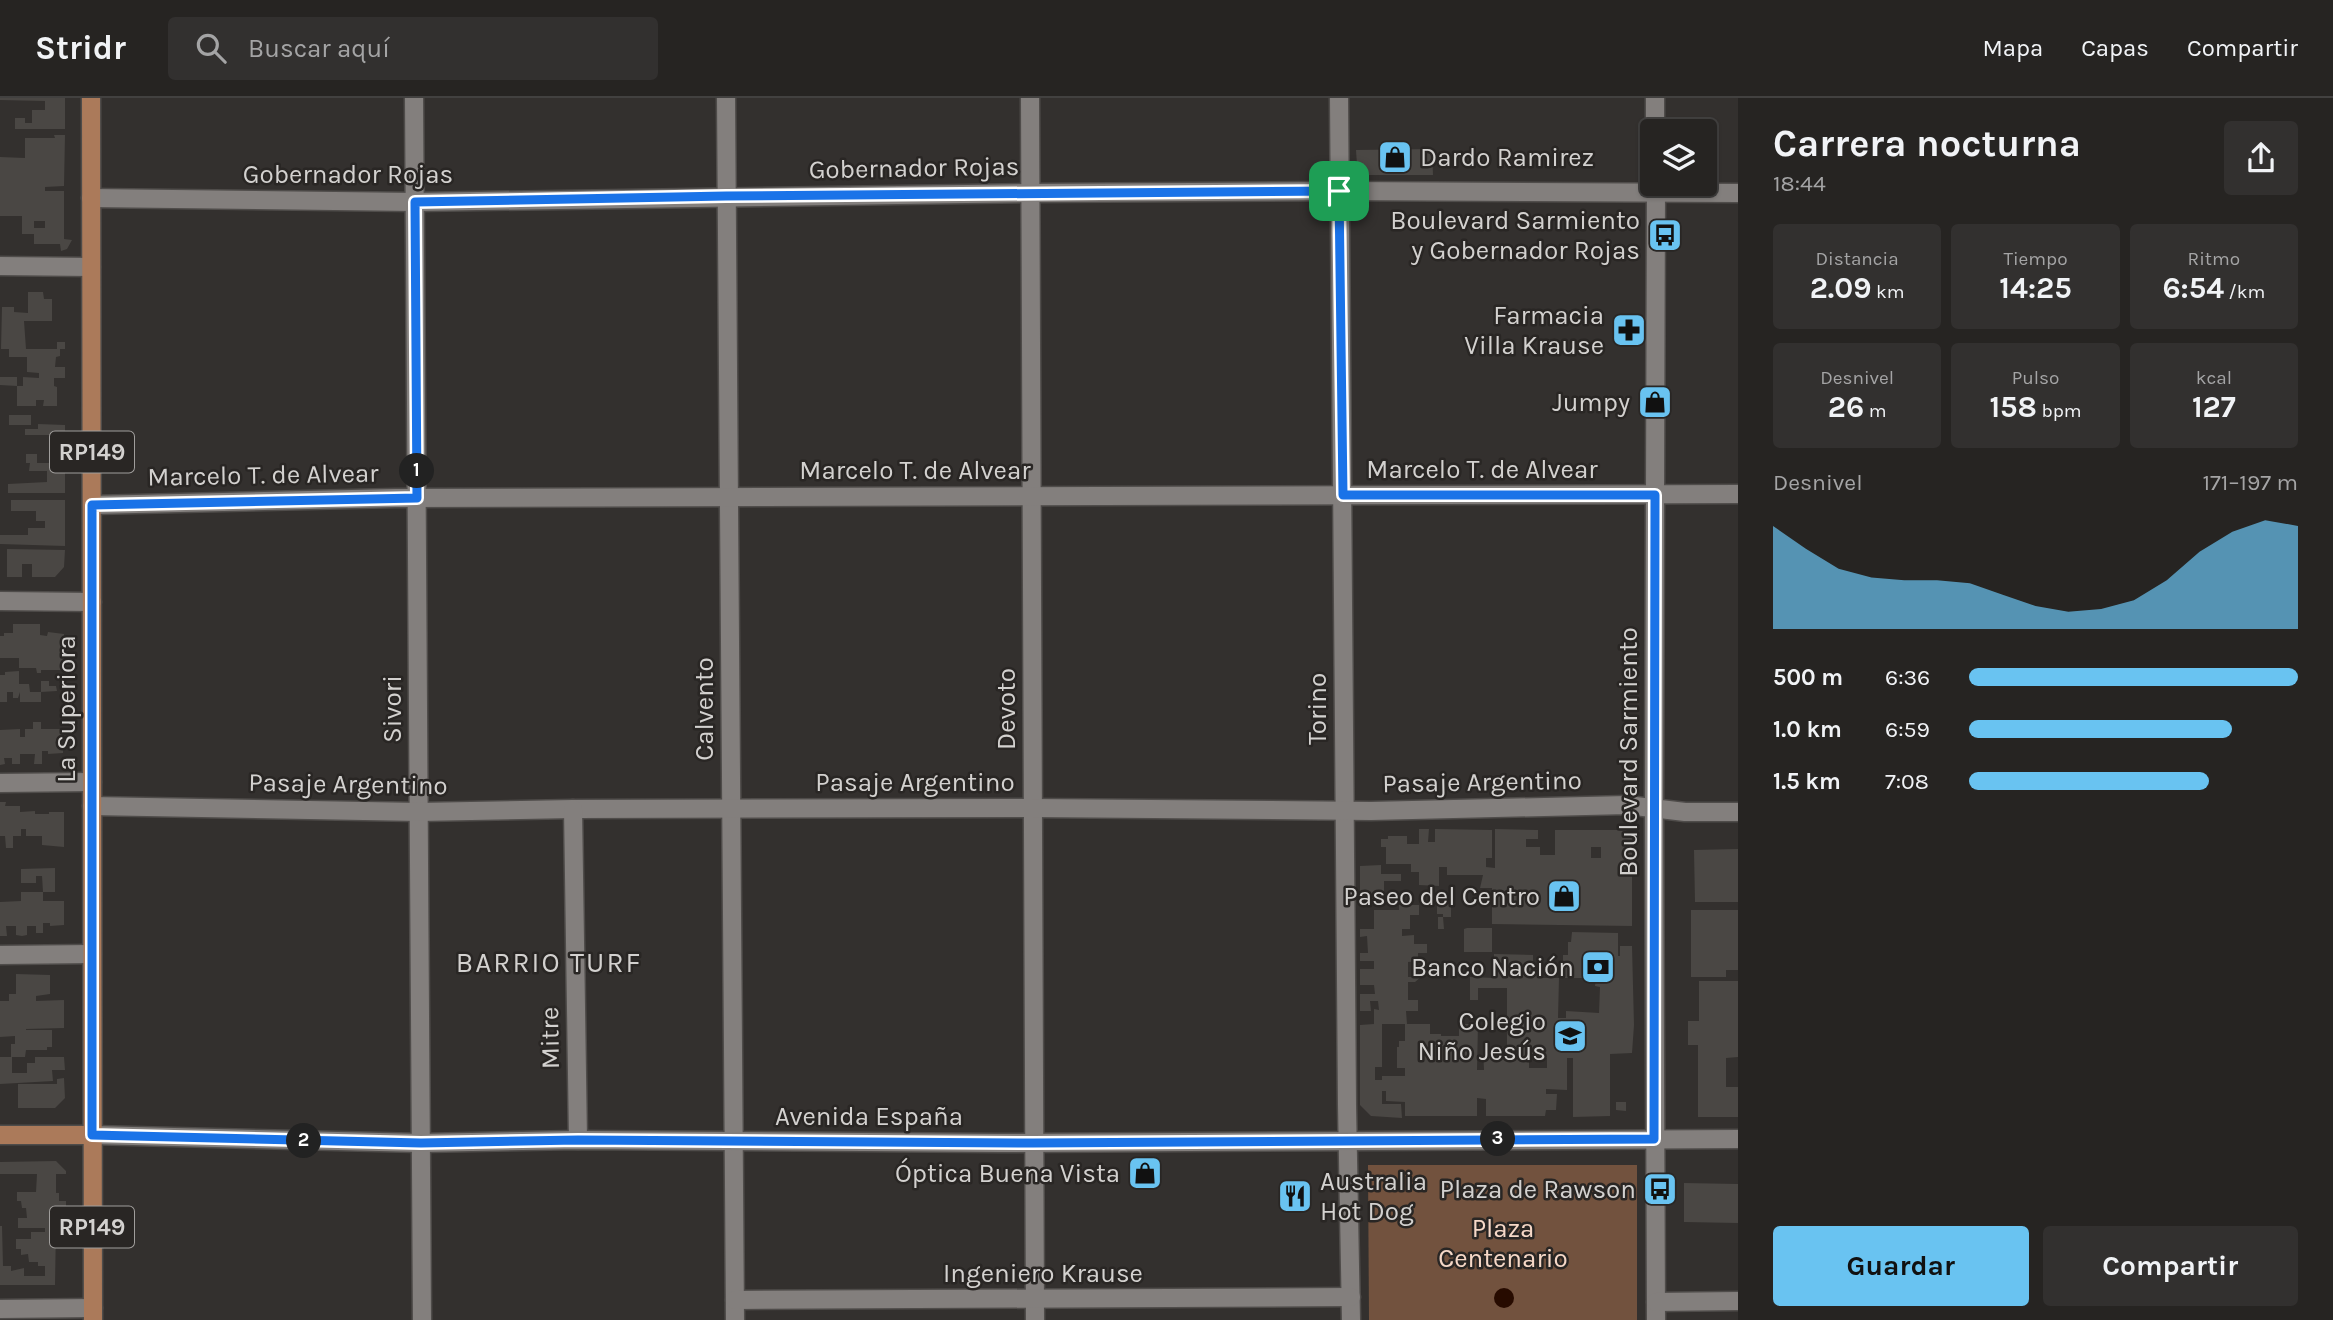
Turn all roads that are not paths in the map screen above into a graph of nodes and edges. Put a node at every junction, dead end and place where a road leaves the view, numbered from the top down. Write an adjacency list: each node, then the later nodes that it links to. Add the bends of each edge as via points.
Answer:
1 (91, 98): 15 (main road, La Superiora / RP149)
2 (414, 98): 16 (street, Sivori)
3 (726, 98): 13 (street, Calvento)
4 (1030, 98): 11 (street, Devoto)
5 (1339, 98): 9 (street, Torino)
6 (1655, 98): 7 (street)
7 (1655, 119)
8 (1640, 189): 9 (street, Gobernador Rojas)
9 (1339, 191): 11 (street, Gobernador Rojas); 20 (street, Torino)
10 (1717, 192): 12 (street, Gobernador Rojas)
11 (1030, 193): 13 (street, Gobernador Rojas); 22 (street, Devoto)
12 (1738, 193)
13 (726, 196): 16 (street, Gobernador Rojas); 23 (street, Calvento)
14 (1656, 196): 21 (street, Boulevard Sarmiento)
15 (91, 198): 16 (street, Gobernador Rojas); 18 (main road, La Superiora / RP149)
16 (415, 202): 24 (street, Sivori)
17 (0, 266): 18 (street)
18 (91, 267): 25 (main road, La Superiora / RP149)
19 (1738, 494): 21 (street, Marcelo T. de Alvear)
20 (1343, 495): 21 (street, Marcelo T. de Alvear); 22 (street, Marcelo T. de Alvear); 35 (street, Torino)
21 (1655, 495): 34 (street, Boulevard Sarmiento)
22 (1031, 496): 23 (street, Marcelo T. de Alvear); 31 (street, Devoto)
23 (730, 497): 24 (street, Marcelo T. de Alvear); 33 (street, Calvento)
24 (417, 498): 25 (street, Marcelo T. de Alvear); 36 (street, Sivori)
25 (92, 505): 27 (main road, La Superiora / RP149)
26 (0, 601): 27 (street)
27 (92, 602): 28 (main road, La Superiora / RP149)
28 (92, 782): 29 (street); 30 (main road, La Superiora / RP149)
29 (0, 783)
30 (92, 806): 36 (street, Pasaje Argentino); 38 (main road, La Superiora / RP149)
31 (1032, 808): 33 (street, Pasaje Argentino); 35 (street, Pasaje Argentino); 48 (street, Devoto)
32 (573, 809): 33 (street, Pasaje Argentino); 36 (street, Pasaje Argentino); 45 (street, Mitre)
33 (730, 809): 46 (street, Calvento)
34 (1654, 809): 35 (street, Pasaje Argentino); 37 (street, Pasaje Argentino); 43 (street, Boulevard Sarmiento)
35 (1344, 810): 42 (street, Torino)
36 (419, 812): 47 (street, Sivori)
37 (1738, 812)
38 (92, 954): 39 (street); 41 (main road, La Superiora / RP149)
39 (0, 955)
40 (0, 1135): 41 (main road, Avenida España)
41 (92, 1135): 47 (street, Avenida España); 55 (main road, La Superiora / RP149)
42 (1347, 1139): 43 (street, Avenida España); 48 (street, Avenida España); 49 (street, Torino)
43 (1654, 1139): 44 (street, Avenida España); 54 (street, Boulevard Sarmiento)
44 (1738, 1139)
45 (578, 1140): 46 (street, Avenida España); 47 (street, Avenida España)
46 (734, 1142): 48 (street, Avenida España); 51 (street, Calvento)
47 (421, 1143): 56 (street, Sivori)
48 (1033, 1143): 50 (street, Devoto)
49 (1351, 1297): 50 (street, Ingeniero Krause); 59 (street, Torino)
50 (1034, 1299): 51 (street, Ingeniero Krause); 58 (street, Devoto)
51 (735, 1300): 57 (street, Calvento)
52 (1738, 1301): 54 (street)
53 (0, 1309): 55 (street)
54 (1656, 1311)
55 (93, 1314)
56 (422, 1320)
57 (735, 1320)
58 (1035, 1320)
59 (1351, 1320)

